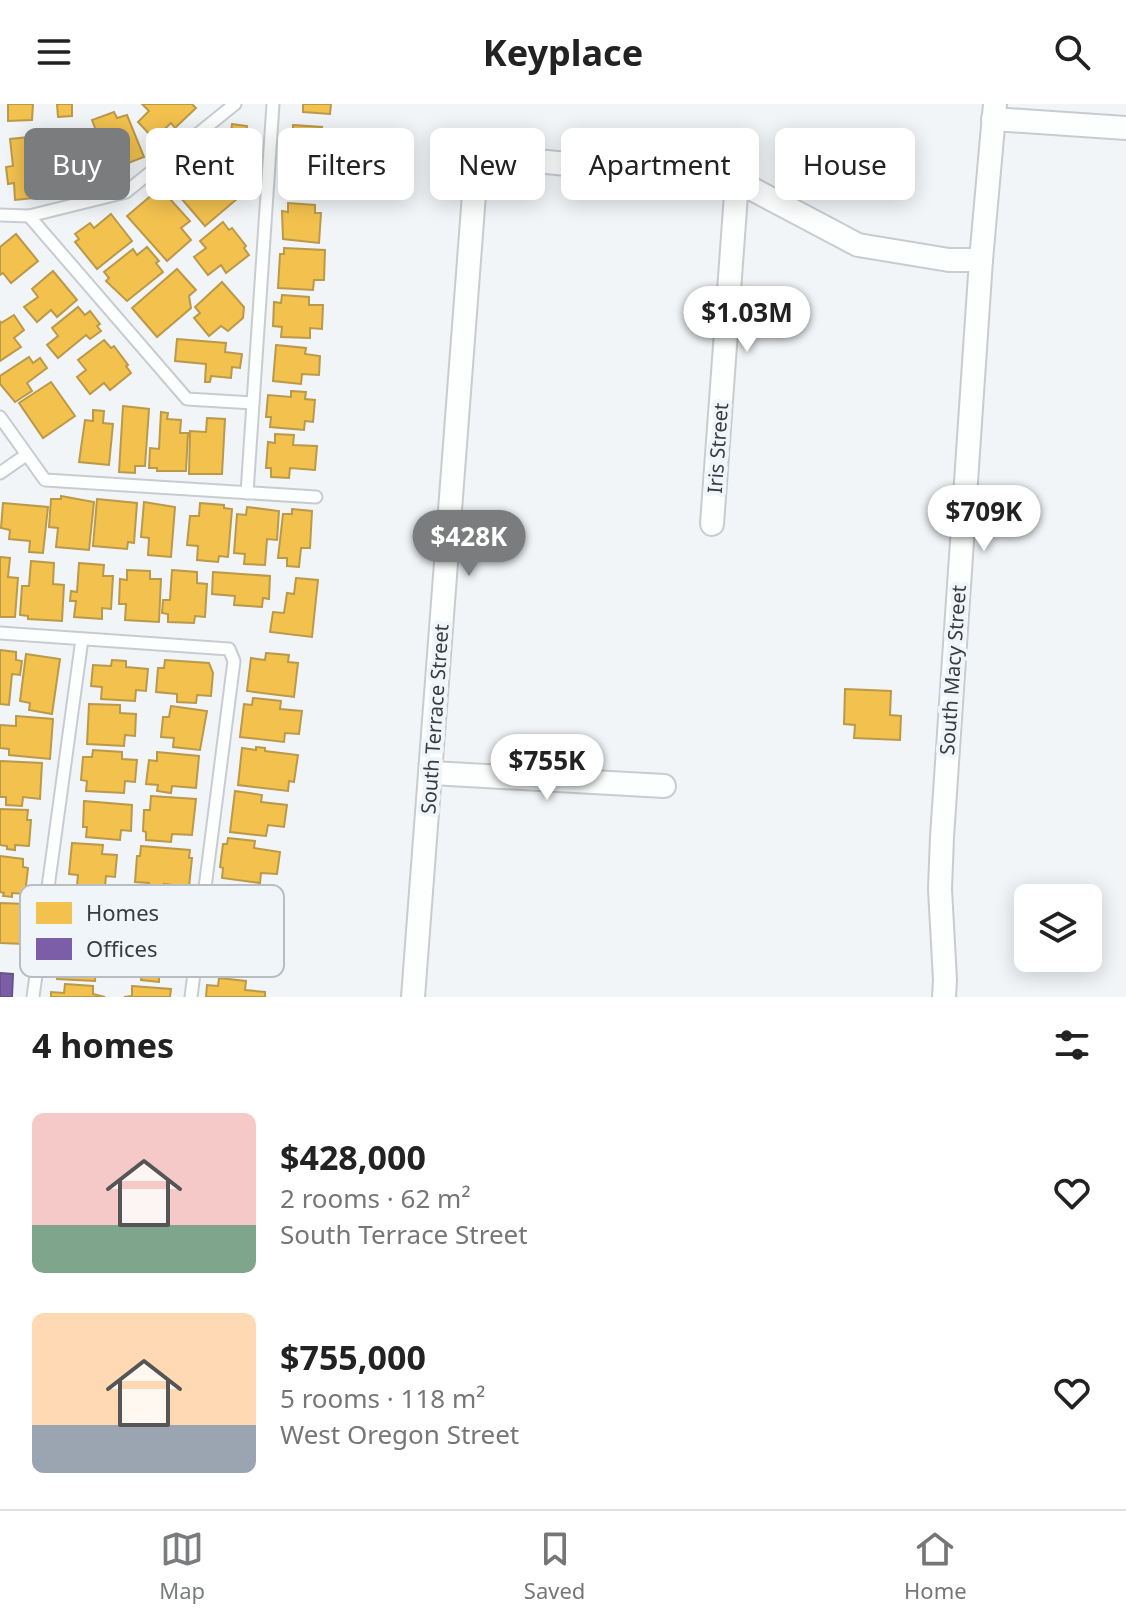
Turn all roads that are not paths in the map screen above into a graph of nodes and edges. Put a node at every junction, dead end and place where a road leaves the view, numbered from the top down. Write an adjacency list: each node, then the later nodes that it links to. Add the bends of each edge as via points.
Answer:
1 (273, 104): 11 (lane)
2 (226, 107): 9 (lane, via 126,192)
3 (994, 111): 4 (street); 10 (street, South Macy Street)
4 (1126, 128)
5 (561, 163): 20 (street, South Terrace Street, via 477,155)
6 (759, 193): 10 (street, via 858,245)
7 (736, 200): 17 (street, Iris Street)
8 (0, 215): 9 (lane)
9 (29, 216): 11 (lane, via 187,399)
10 (981, 260): 29 (street, South Macy Street, via 940,876)
11 (253, 403): 15 (lane)
12 (0, 417): 13 (lane)
13 (26, 455): 14 (lane); 15 (lane, via 45,480)
14 (0, 473)
15 (247, 493): 16 (lane)
16 (316, 497)
17 (712, 524)
18 (0, 633): 19 (lane)
19 (82, 639): 22 (lane); 23 (lane, via 229,649 234,661)
20 (432, 773): 21 (street); 28 (street, South Terrace Street)
21 (664, 786)
22 (48, 885)
23 (205, 885)
24 (36, 977): 26 (lane)
25 (194, 977): 27 (lane)
26 (33, 997)
27 (191, 997)
28 (413, 997)
29 (944, 997)

